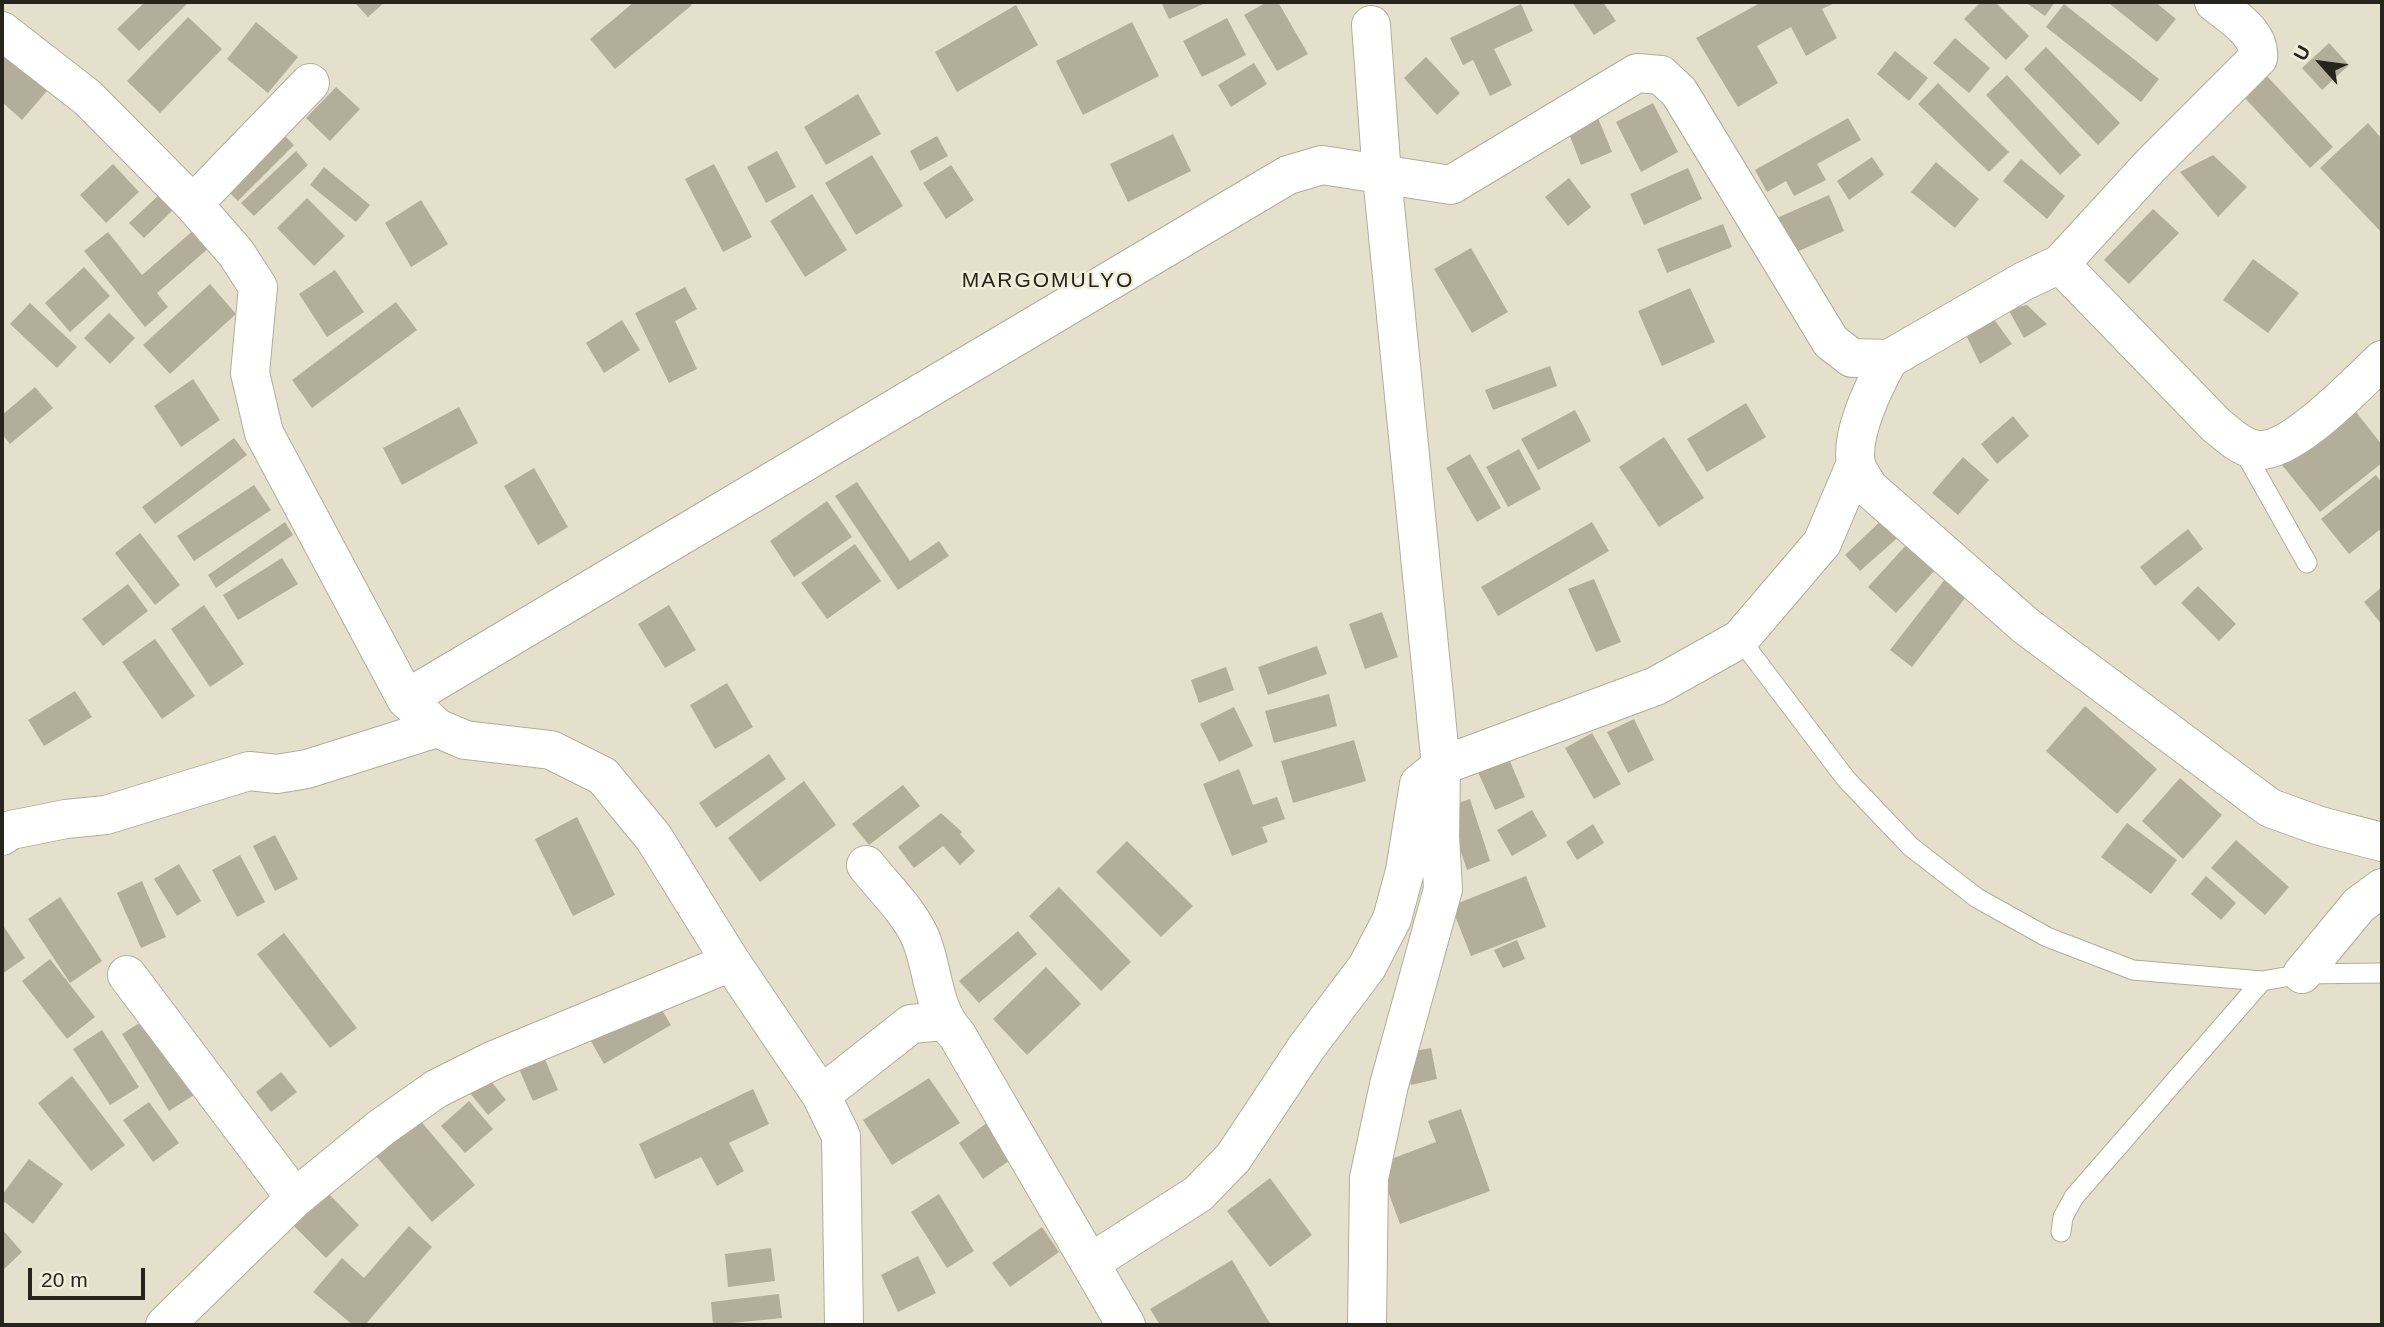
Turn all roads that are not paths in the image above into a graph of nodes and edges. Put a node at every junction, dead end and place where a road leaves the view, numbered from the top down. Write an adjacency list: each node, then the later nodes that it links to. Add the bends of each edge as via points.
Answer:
1 (11, 2): 3 (street)
2 (2214, 2): 9 (street, via 2254,38 2259,58)
3 (2, 13)
4 (1371, 25): 7 (street)
5 (2, 31): 8 (street, via 88,98)
6 (310, 83): 8 (street)
7 (1381, 176): 10 (street, via 1451,185 1637,73 1661,75 1679,92 1831,342 1852,358); 16 (street, via 1322,165 1288,175); 18 (street)
8 (193, 204): 16 (street, via 236,253 258,287 250,373 264,433)
9 (2060, 264): 10 (street); 12 (street)
10 (1889, 359): 13 (street, via 1872,388 1858,436)
11 (2382, 360): 12 (street, via 2308,430 2261,450)
12 (2241, 446): 14 (lane)
13 (1856, 463): 15 (street, via 1822,543); 20 (street, via 1869,488 2026,626 2270,808)
14 (2307, 563)
15 (1740, 639): 18 (street, via 1656,687); 27 (lane, via 1846,779 1911,847 1977,898 2047,937 2133,970)
16 (406, 699): 17 (street)
17 (437, 728): 19 (street, via 307,769 277,774 249,771 106,815 66,819); 23 (street, via 465,740 551,750 603,776 654,838)
18 (1441, 766): 32 (street, via 1419,784 1392,919 1367,967 1233,1158 1198,1194); 36 (street, via 1443,889 1369,1178)
19 (2, 836)
20 (2382, 842)
21 (866, 864): 28 (street, via 914,924)
22 (2382, 888): 25 (street, via 2359,905)
23 (731, 962): 29 (street); 30 (street, via 494,1060 436,1089)
24 (2382, 973): 25 (lane)
25 (2302, 974): 27 (lane)
26 (127, 975): 30 (street)
27 (2262, 981): 31 (lane, via 2074,1197)
28 (944, 1021): 29 (street, via 911,1024); 32 (street, via 957,1035)
29 (821, 1095): 34 (street, via 841,1136)
30 (295, 1198): 33 (street)
31 (2061, 1232)
32 (1090, 1263): 35 (street)
33 (165, 1325)
34 (844, 1325)
35 (1126, 1325)
36 (1367, 1325)

